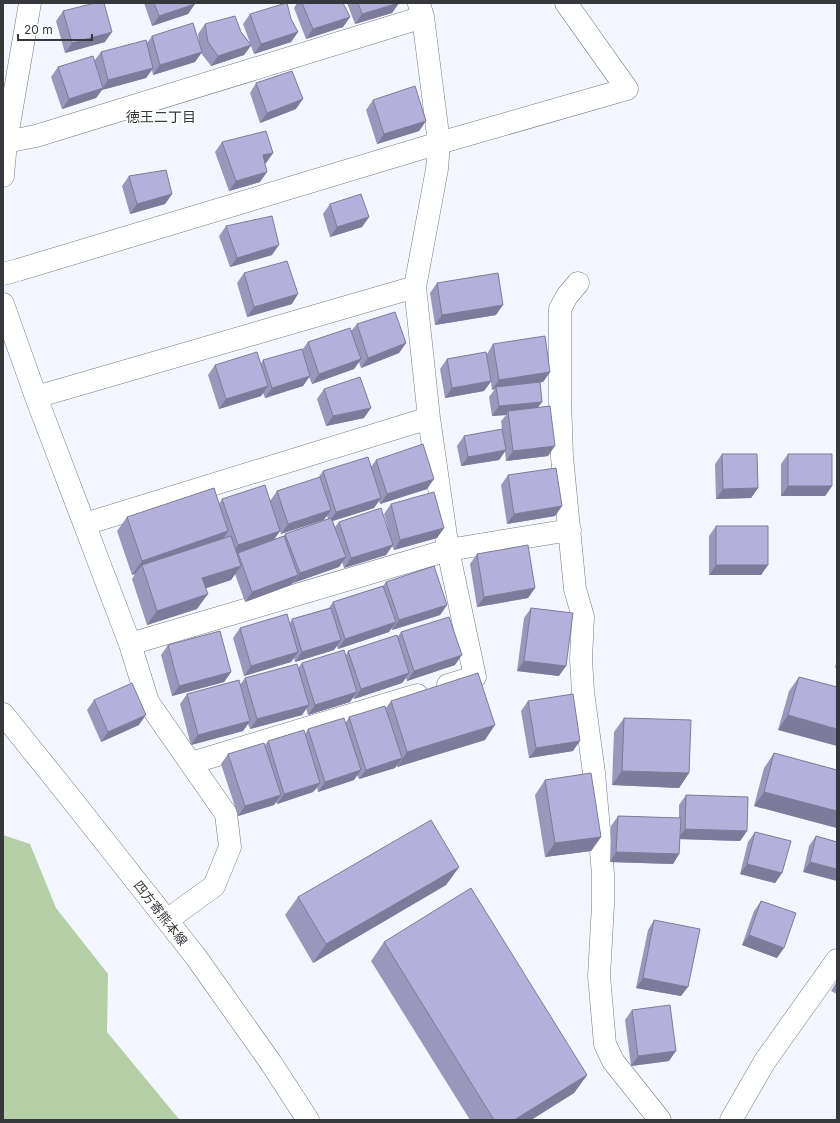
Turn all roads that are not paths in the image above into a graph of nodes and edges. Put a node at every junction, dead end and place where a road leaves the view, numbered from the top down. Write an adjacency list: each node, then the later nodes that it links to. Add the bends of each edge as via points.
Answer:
1 (30, 3): 4 (street)
2 (566, 3): 5 (street, via 626,89)
3 (421, 10): 4 (street, via 36,136); 5 (street)
4 (6, 142): 6 (street)
5 (439, 143): 7 (street); 9 (street, via 437,168)
6 (3, 176)
7 (3, 274)
8 (578, 283): 14 (street, via 560,309 562,456)
9 (415, 287): 11 (street); 12 (street)
10 (3, 304): 11 (street)
11 (36, 397): 13 (street)
12 (429, 418): 13 (street); 15 (street)
13 (85, 524): 16 (street)
14 (570, 530): 15 (street); 22 (street, via 575,589 583,617 583,692 594,773 602,874 599,976 605,1044 613,1061)
15 (448, 550): 16 (street); 18 (street, via 475,677)
16 (130, 644): 18 (street, via 148,702)
17 (3, 714): 19 (street, 四方寄熊本線)
18 (191, 763): 19 (street, via 226,814 230,847 214,886)
19 (167, 920): 21 (street, 四方寄熊本線, via 271,1063)
20 (837, 960): 23 (street, via 766,1061)
21 (308, 1120)
22 (660, 1120)
23 (731, 1120)

